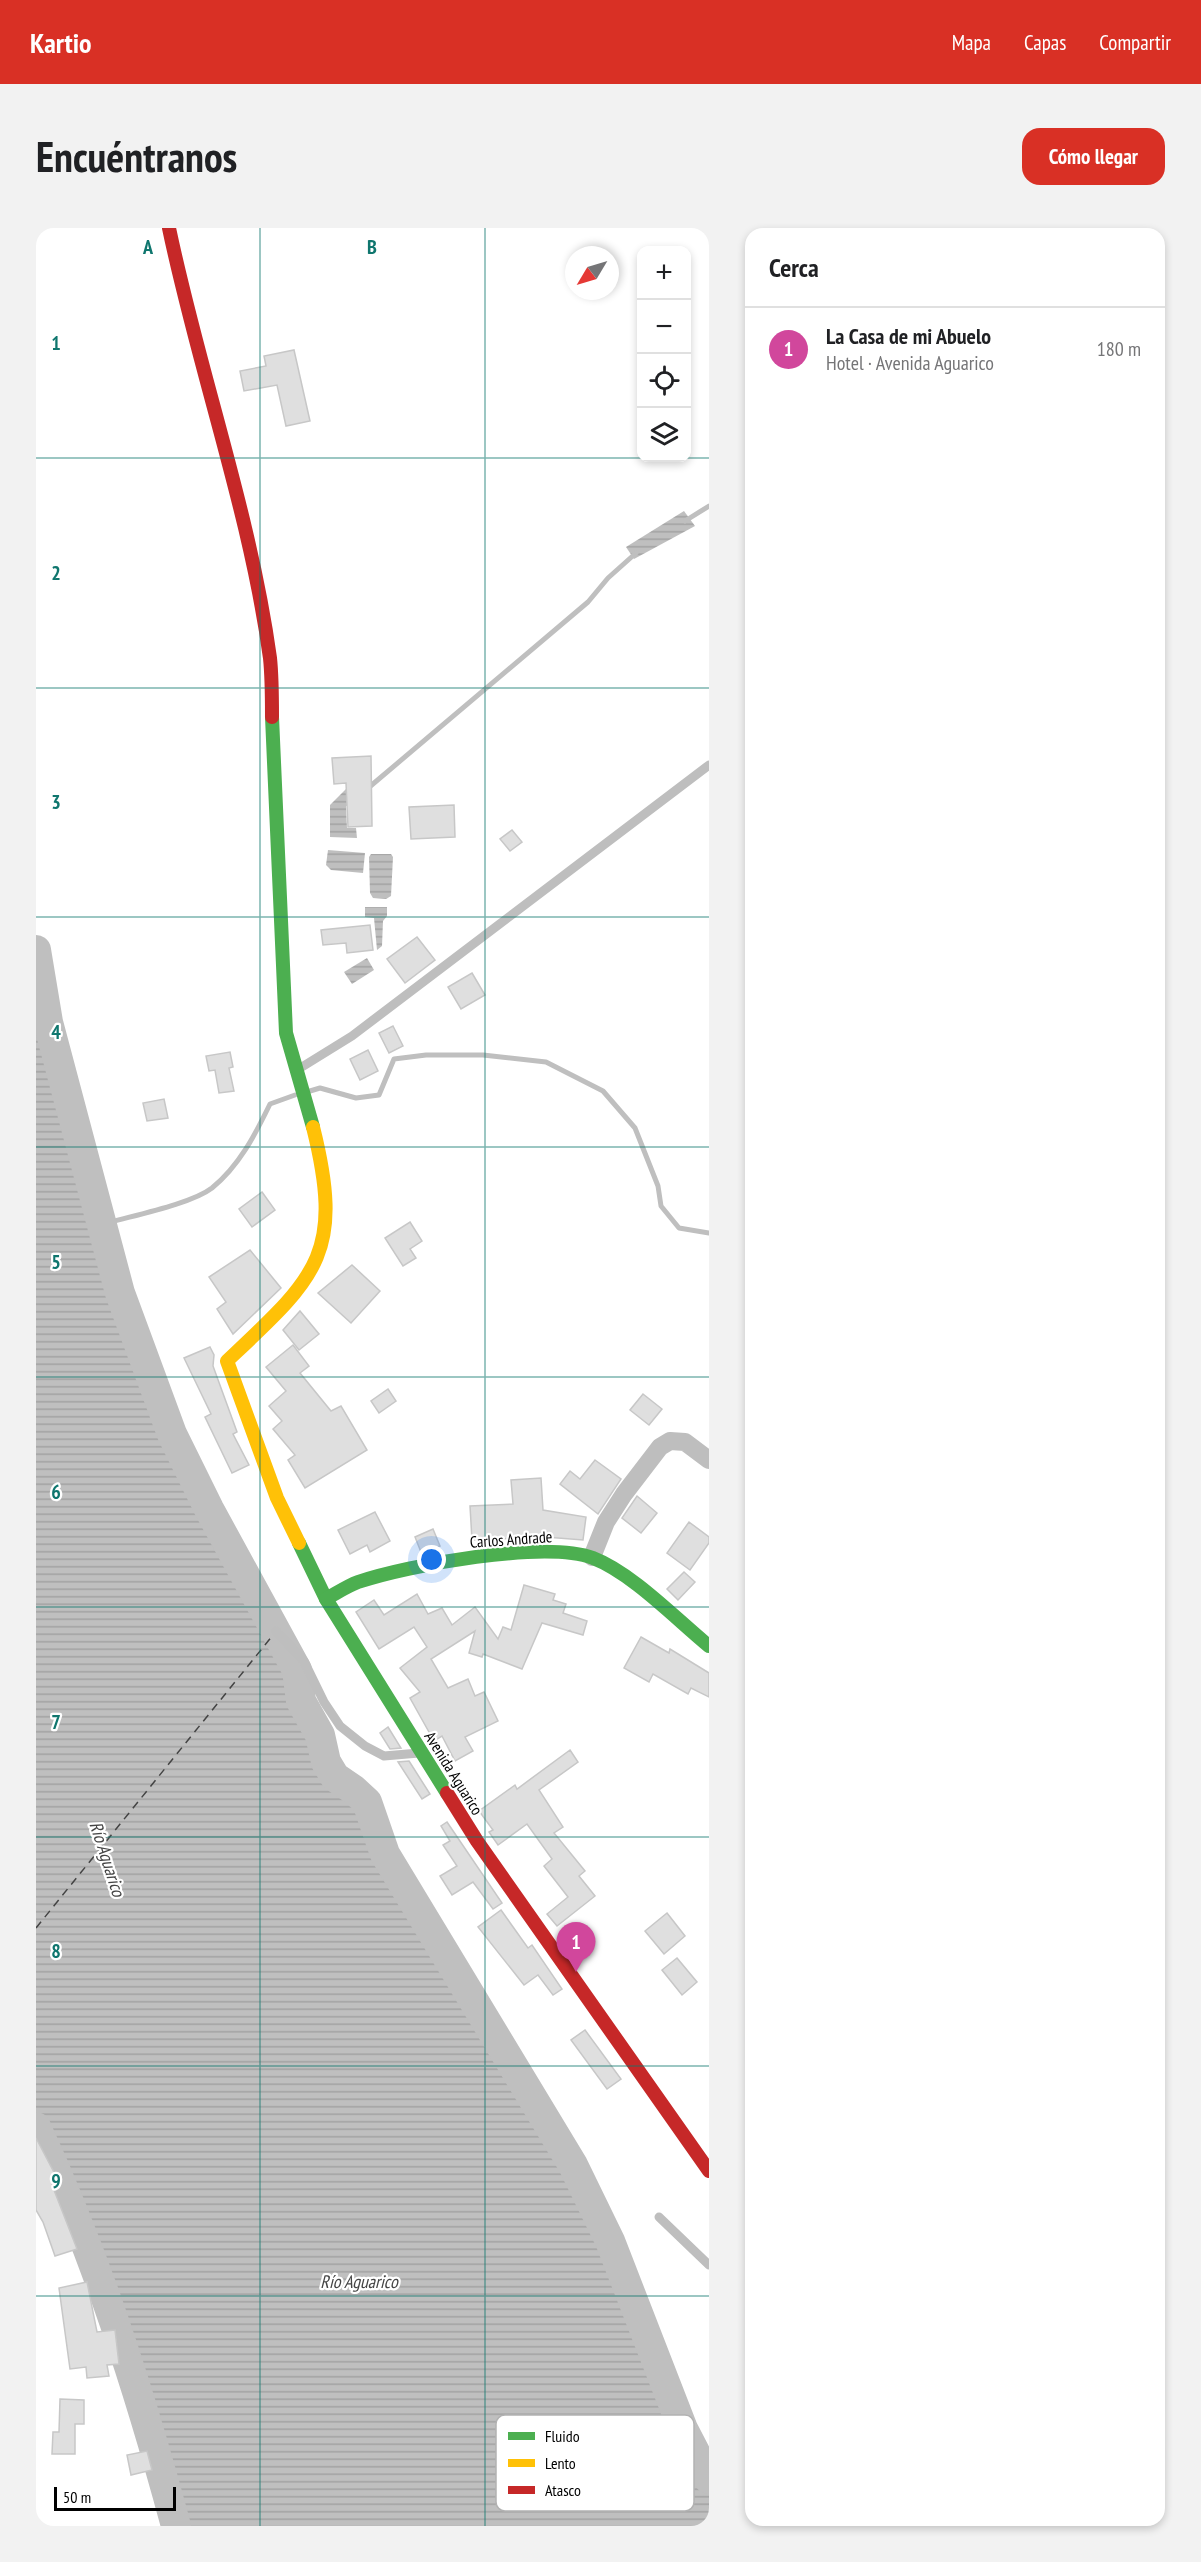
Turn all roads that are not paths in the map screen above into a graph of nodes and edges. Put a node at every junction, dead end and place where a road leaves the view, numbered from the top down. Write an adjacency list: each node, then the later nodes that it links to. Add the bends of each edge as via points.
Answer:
1 (169, 228): 3 (street, via 183,296 243,518 270,659 286,1033)
2 (709, 765): 3 (lane, via 352,1036)
3 (295, 1072): 6 (street, Avenida Aguarico, via 319,1148 326,1200 324,1244 310,1274 289,1303 227,1361 277,1498)
4 (709, 1460): 5 (street, via 685,1442 670,1441 660,1447 606,1522)
5 (592, 1557): 6 (street, Carlos Andrade, via 548,1552 459,1560 358,1583); 8 (street, Carlos Andrade, via 632,1583)
6 (326, 1599): 9 (street, Avenida Aguarico)
7 (276, 1631): 9 (lane, via 303,1661 340,1726 384,1756)
8 (709, 1646)
9 (421, 1753): 10 (street, Avenida Aguarico, via 477,1841)
10 (709, 2171)
11 (659, 2217): 12 (lane)
12 (709, 2265)

